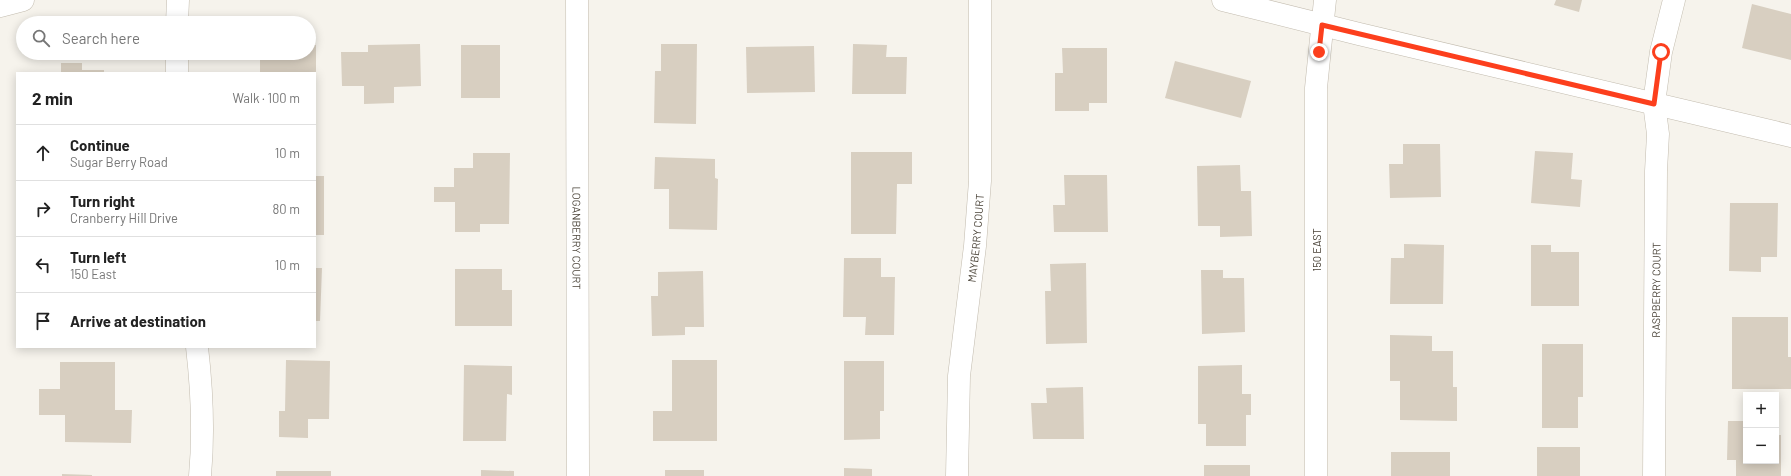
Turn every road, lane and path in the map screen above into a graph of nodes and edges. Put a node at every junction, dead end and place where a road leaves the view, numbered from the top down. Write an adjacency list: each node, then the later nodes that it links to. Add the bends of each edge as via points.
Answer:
1 (23, 0): 8 (street)
2 (178, 0): 9 (street)
3 (577, 0): 17 (street, LOGANBERRY COURT)
4 (980, 0): 18 (street, MAYBERRY COURT, via 980,181 959,376)
5 (1223, 0): 10 (street)
6 (1325, 0): 10 (street, 150 EAST)
7 (1674, 0): 13 (street, RASPBERRY COURT, via 1661,52)
8 (0, 6)
9 (177, 16)
10 (1322, 25): 13 (street); 19 (street, 150 EAST, via 1316,88)
11 (177, 60): 12 (street)
12 (177, 72)
13 (1654, 104): 14 (street); 20 (street, RASPBERRY COURT, via 1658,134)
14 (1791, 136)
15 (197, 348): 16 (street, via 203,440)
16 (200, 476)
17 (578, 476)
18 (956, 476)
19 (1316, 476)
20 (1654, 476)

